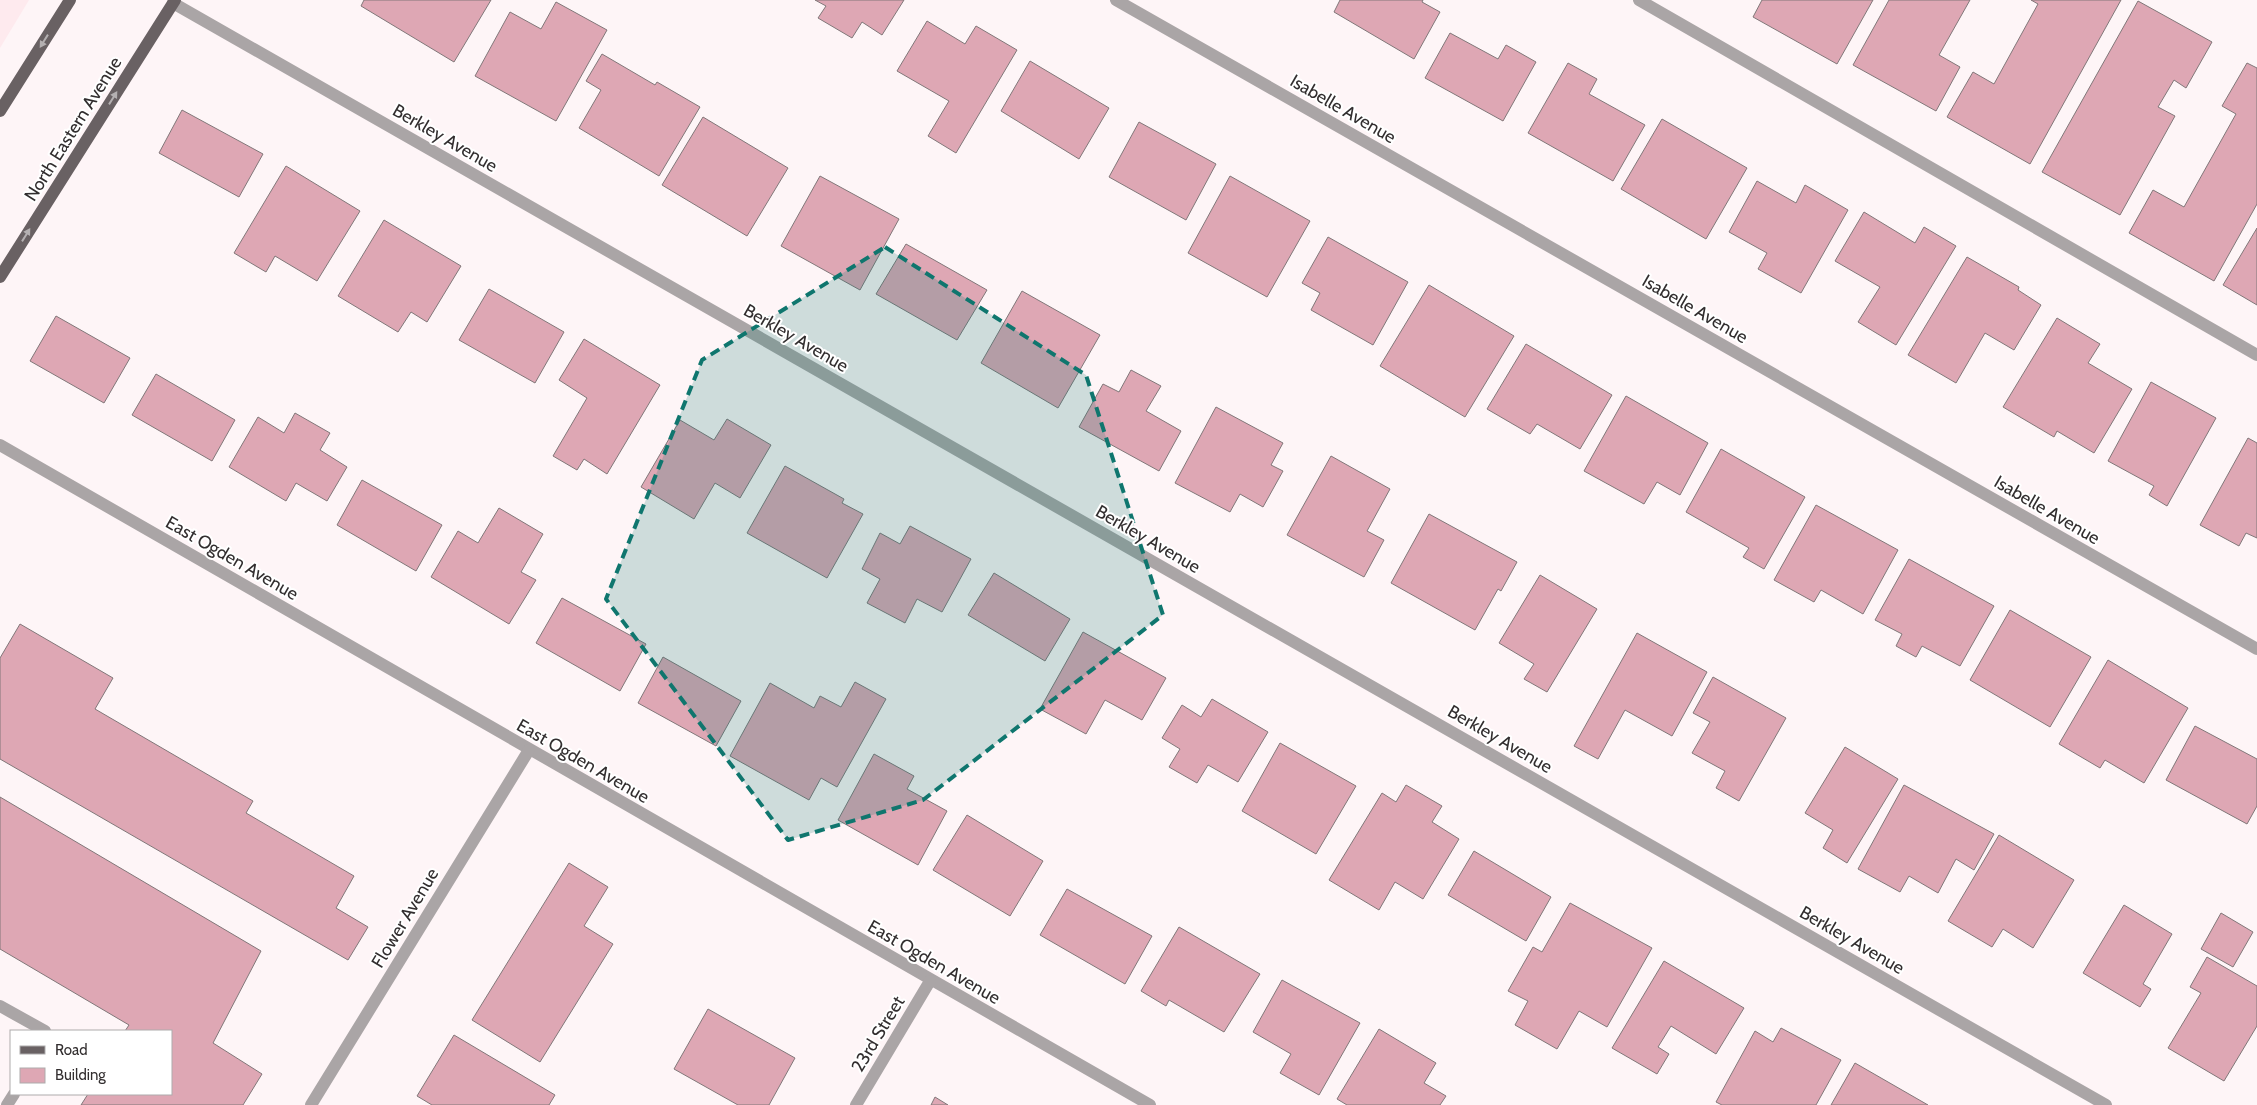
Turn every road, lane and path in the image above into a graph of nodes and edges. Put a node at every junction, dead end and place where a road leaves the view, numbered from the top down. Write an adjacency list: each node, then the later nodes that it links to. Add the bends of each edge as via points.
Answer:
1 (70, 0): 5 (main road, one-way to 5)
2 (1116, 0): 9 (street, Isabelle Avenue)
3 (1639, 0): 7 (street)
4 (174, 2): 6 (main road, North Eastern Avenue, one-way to 4); 17 (street, Berkley Avenue)
5 (0, 111)
6 (0, 277)
7 (2257, 354)
8 (0, 445): 10 (street, East Ogden Avenue)
9 (2257, 649)
10 (529, 750): 11 (street, East Ogden Avenue); 14 (street, Flower Avenue)
11 (930, 981): 15 (street, 23rd Street); 16 (street, East Ogden Avenue)
12 (0, 1006): 13 (street)
13 (43, 1030)
14 (312, 1105)
15 (856, 1105)
16 (1150, 1105)
17 (2106, 1105)

